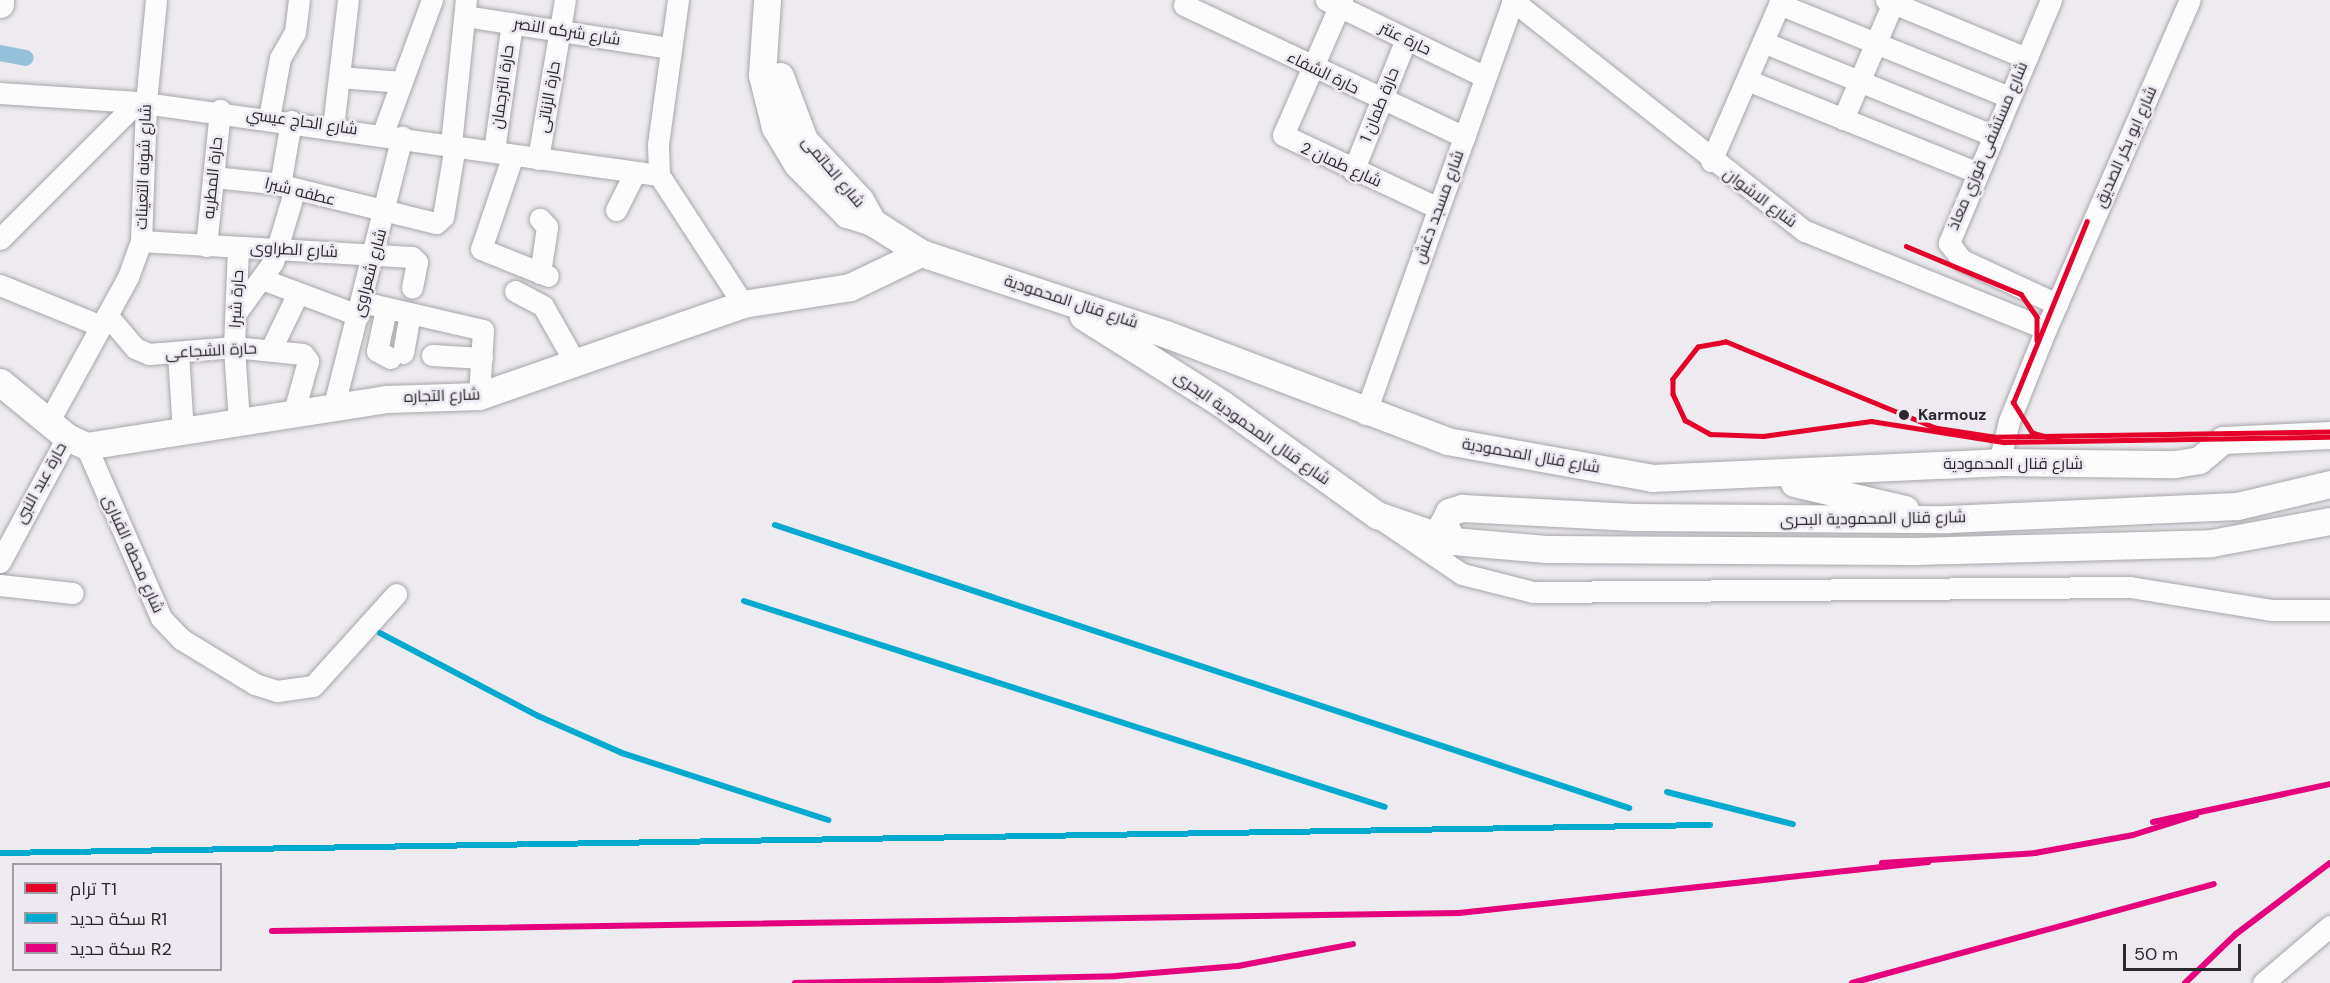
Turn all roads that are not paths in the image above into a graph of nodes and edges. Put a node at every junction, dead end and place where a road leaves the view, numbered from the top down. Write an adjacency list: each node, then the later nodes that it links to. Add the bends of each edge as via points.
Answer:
1 (156, 0): 34 (street, شارع شونه التعينات)
2 (299, 0): 36 (street, via 296,32 280,58)
3 (348, 0): 26 (street)
4 (432, 0): 30 (street, شارع شعراوى, via 414,25)
5 (565, 0): 19 (street, حارة الزناتى)
6 (678, 0): 23 (street)
7 (767, 0): 57 (main road, شارع الخاتمى, via 762,75 775,127 796,164 837,207)
8 (784, 0): 57 (main road, شارع الخاتمى, via 778,42 788,108 804,140 860,200)
9 (1513, 0): 17 (street, شارع الاشوان); 27 (street, شارع مسجد دغش)
10 (2051, 0): 24 (street, شارع مستشفى فوزي معاذ)
11 (2190, 0): 74 (street, شارع ابو بكر الصديق)
12 (1889, 1): 22 (street); 24 (street)
13 (1335, 2): 20 (street, حارة عنتر); 25 (street, شارع طمان 2)
14 (1780, 2): 21 (street); 22 (street)
15 (1184, 5): 25 (street, حارة الشفاء)
16 (466, 8): 18 (street, شارع شركه النصر); 43 (street)
17 (1534, 8): 46 (street, شارع الاشوان)
18 (512, 23): 19 (street, شارع شركه النصر); 44 (street, حارة الترجمان)
19 (560, 31): 23 (street, شارع شركه النصر); 45 (street, حارة الزناتى)
20 (1406, 39): 27 (street, حارة عنتر); 33 (street, حارة طمان 1)
21 (1763, 42): 28 (street); 29 (street)
22 (1876, 43): 29 (street); 32 (street)
23 (670, 48): 50 (street)
24 (2026, 58): 32 (street, شارع مستشفى فوزي معاذ)
25 (1311, 68): 33 (street, حارة الشفاء); 48 (street, شارع طمان 2, via 1283,135)
26 (339, 77): 30 (street); 39 (street)
27 (1485, 77): 42 (street, شارع مسجد دغش)
28 (1747, 80): 37 (street); 46 (street)
29 (1859, 81): 37 (street); 41 (street)
30 (402, 82): 40 (street, شارع شعراوى)
31 (0, 93): 34 (street, شارع الحاج عيسي)
32 (2009, 97): 41 (street, شارع مستشفى فوزي معاذ)
33 (1381, 101): 42 (street, حارة الشفاء); 48 (street, حارة طمان 1)
34 (142, 102): 35 (street, شارع الحاج عيسي); 58 (street); 59 (street, شارع شونه التعينات)
35 (220, 110): 36 (street, شارع الحاج عيسي); 51 (street, حارة المطريه)
36 (269, 118): 38 (street, شارع الحاج عيسي)
37 (1843, 119): 49 (street)
38 (291, 121): 39 (street, شارع الحاج عيسي); 52 (street)
39 (333, 127): 40 (street, شارع الحاج عيسي)
40 (392, 135): 43 (street, شارع الحاج عيسي); 55 (street, شارع شعراوى)
41 (1992, 135): 49 (street, شارع مستشفى فوزي معاذ)
42 (1464, 137): 53 (street, شارع مسجد دغش)
43 (453, 145): 44 (street, شارع الحاج عيسي); 55 (street, عطفه شبرا, via 440,221)
44 (504, 153): 45 (street, شارع الحاج عيسي); 56 (street, حارة الترجمان, via 481,249 544,274 547,227)
45 (538, 159): 47 (street, شارع الحاج عيسي)
46 (1711, 161): 70 (street, شارع الاشوان, via 1819,239)
47 (635, 171): 50 (street, شارع الحاج عيسي); 54 (street)
48 (1353, 171): 53 (street, شارع طمان 2)
49 (1976, 172): 65 (street, شارع مستشفى فوزي معاذ, via 1950,236 1952,251)
50 (659, 175): 73 (street)
51 (213, 177): 52 (street, عطفه شبرا); 60 (street, حارة المطريه)
52 (287, 189): 55 (street, عطفه شبرا); 62 (street)
53 (1438, 208): 90 (street, شارع مسجد دغش)
54 (616, 210)
55 (387, 212): 64 (street, شارع شعراوى)
56 (540, 219)
57 (872, 222): 63 (main road, شارع قنال المحمودية)
58 (0, 239)
59 (141, 241): 60 (street, شارع الطراوى); 79 (street, شارع شونه التعينات)
60 (206, 246): 61 (street, شارع الطراوى)
61 (238, 248): 62 (street, شارع الطراوى); 77 (street, حارة شبرا)
62 (278, 250): 64 (street, شارع الطراوى); 66 (street)
63 (921, 253): 72 (main road, شارع قنال المحمودية); 73 (main road, شارع التجاره, via 850,287)
64 (375, 254): 68 (street, شارع الطراوى, via 415,258); 75 (street, شارع شعراوى)
65 (1962, 260): 70 (street); 74 (street)
66 (262, 279): 71 (street); 77 (street)
67 (0, 285): 79 (street)
68 (412, 288)
69 (515, 291): 86 (street, via 543,306)
70 (1950, 291): 80 (street, شارع الاشوان)
71 (298, 293): 75 (street); 82 (street)
72 (1057, 299): 90 (main road, شارع قنال المحمودية, via 1225,355); 99 (main road, شارع قنال المحمودية البحرى, via 1222,404)
73 (743, 304): 86 (main road, شارع التجاره)
74 (2057, 304): 80 (street, شارع ابو بكر الصديق)
75 (360, 309): 76 (street); 89 (street, شارع شعراوى)
76 (386, 309): 78 (street); 78 (street, via 376,351 396,356)
77 (238, 310): 81 (street, حارة شبرا)
78 (410, 314): 85 (street, via 483,330)
79 (104, 321): 83 (street, حارة الشجاعى, via 141,352); 94 (street, شارع شونه التعينات)
80 (2046, 329): 96 (street, شارع ابو بكر الصديق, via 2009,421)
81 (234, 347): 82 (street, حارة الشجاعى); 83 (street, حارة الشجاعى); 92 (street, حارة شبرا)
82 (271, 349): 91 (street, حارة الشجاعى, via 303,354 308,361)
83 (178, 353): 93 (street)
84 (432, 355): 85 (street)
85 (482, 358): 88 (street)
86 (576, 364): 88 (main road, شارع التجاره)
87 (0, 382): 94 (main road)
88 (479, 396): 89 (main road, شارع التجاره, via 404,397)
89 (333, 409): 91 (main road, شارع التجاره)
90 (1365, 414): 97 (main road, شارع قنال المحمودية, via 1448,441 1594,464 1632,477)
91 (293, 415): 92 (main road, شارع التجاره)
92 (239, 423): 93 (main road, شارع التجاره)
93 (183, 432): 94 (main road, شارع التجاره)
94 (67, 434): 103 (street, حارة عبد النبى); 106 (street, شارع محطه القبارى, via 161,618 182,639 255,684 277,691 313,686)
95 (2330, 435): 96 (main road, شارع قنال المحمودية, via 2223,440 2199,460 2175,464)
96 (2000, 462): 97 (main road, شارع قنال المحمودية)
97 (1761, 475): 100 (main road)
98 (2330, 484): 100 (main road, شارع قنال المحمودية البحرى, via 2237,506)
99 (1377, 514): 102 (main road, شارع قنال المحمودية البحرى); 107 (street, via 1417,548 1462,574 1533,592 2130,587 2272,610)
100 (1948, 519): 102 (main road, شارع قنال المحمودية البحرى, via 1633,517 1462,507 1449,512 1443,524)
101 (2330, 521): 102 (main road, شارع قنال المحمودية البحرى, via 2211,543 1914,551 1545,549)
102 (1453, 541)
103 (1, 554)
104 (0, 585): 105 (street)
105 (73, 593)
106 (396, 594)
107 (2330, 610)
108 (2330, 926): 109 (street)
109 (2263, 983)

